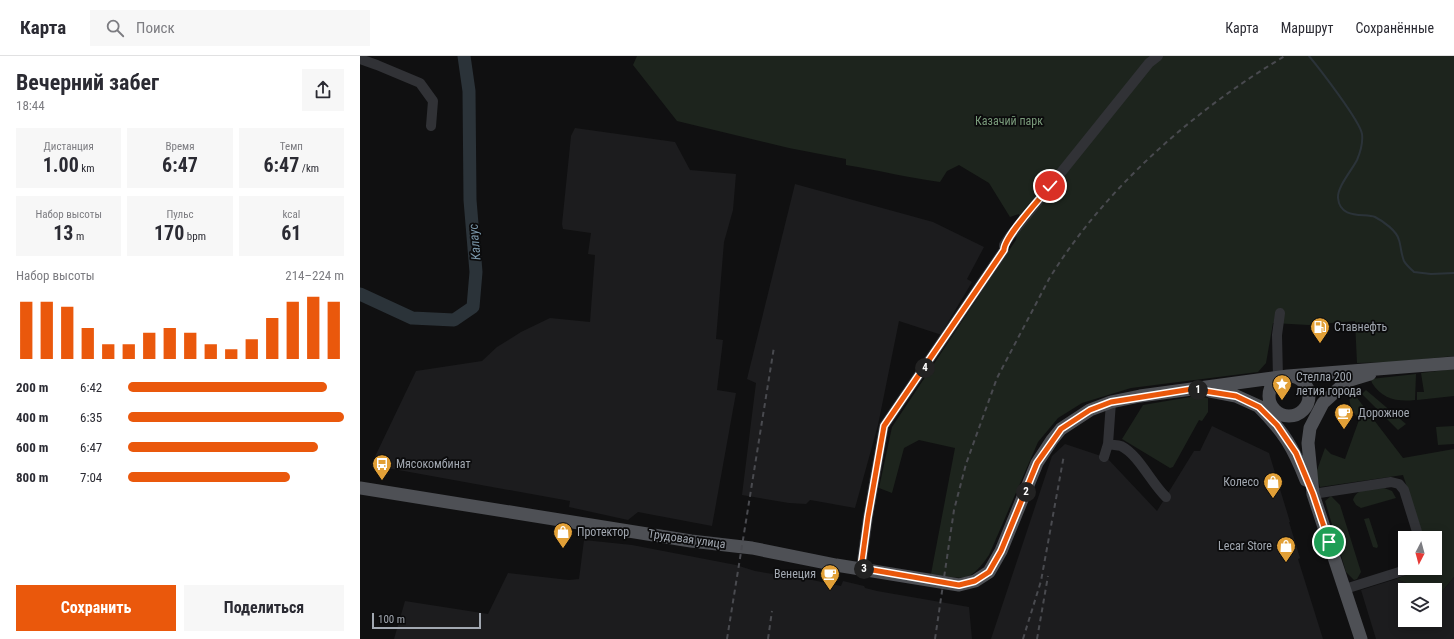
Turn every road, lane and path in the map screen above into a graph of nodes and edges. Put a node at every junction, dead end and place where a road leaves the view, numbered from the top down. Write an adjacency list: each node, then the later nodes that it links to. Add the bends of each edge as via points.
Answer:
1 (1158, 56): 22 (street, via 1149,63 1010,236 1004,250 884,426)
2 (360, 60): 3 (street)
3 (379, 60): 4 (street, via 420,83 433,101)
4 (431, 126)
5 (1280, 313): 8 (street, via 1277,335)
6 (1454, 363): 7 (main road)
7 (1385, 369): 8 (main road, Трудовая улица); 10 (main road, via 1347,381)
8 (1283, 377): 9 (main road, Трудовая улица); 12 (main road, via 1295,377 1306,385); 14 (main road, via 1276,381 1270,392 1271,404)
9 (1192, 389): 11 (main road, Трудовая улица); 13 (main road, via 1236,396)
10 (1330, 396): 12 (main road); 15 (main road, via 1315,415)
11 (1111, 402): 16 (street); 22 (main road, Трудовая улица, via 1073,419 1052,440 1037,463 1001,551 989,572 975,581 959,585)
12 (1308, 405): 14 (main road, via 1292,416); 15 (main road)
13 (1259, 407): 14 (main road); 19 (main road, via 1277,425 1296,453)
14 (1279, 413)
15 (1310, 428): 19 (main road, via 1308,457)
16 (1108, 444): 17 (street); 20 (street, via 1121,446 1136,459)
17 (1104, 457)
18 (360, 488): 22 (main road, Трудовая улица, via 752,548)
19 (1313, 494): 21 (street, via 1391,482 1399,484 1404,490); 24 (main road)
20 (1166, 497)
21 (1417, 531)
22 (861, 568)
23 (1398, 572): 24 (street)
24 (1345, 589): 25 (main road)
25 (1362, 639)

